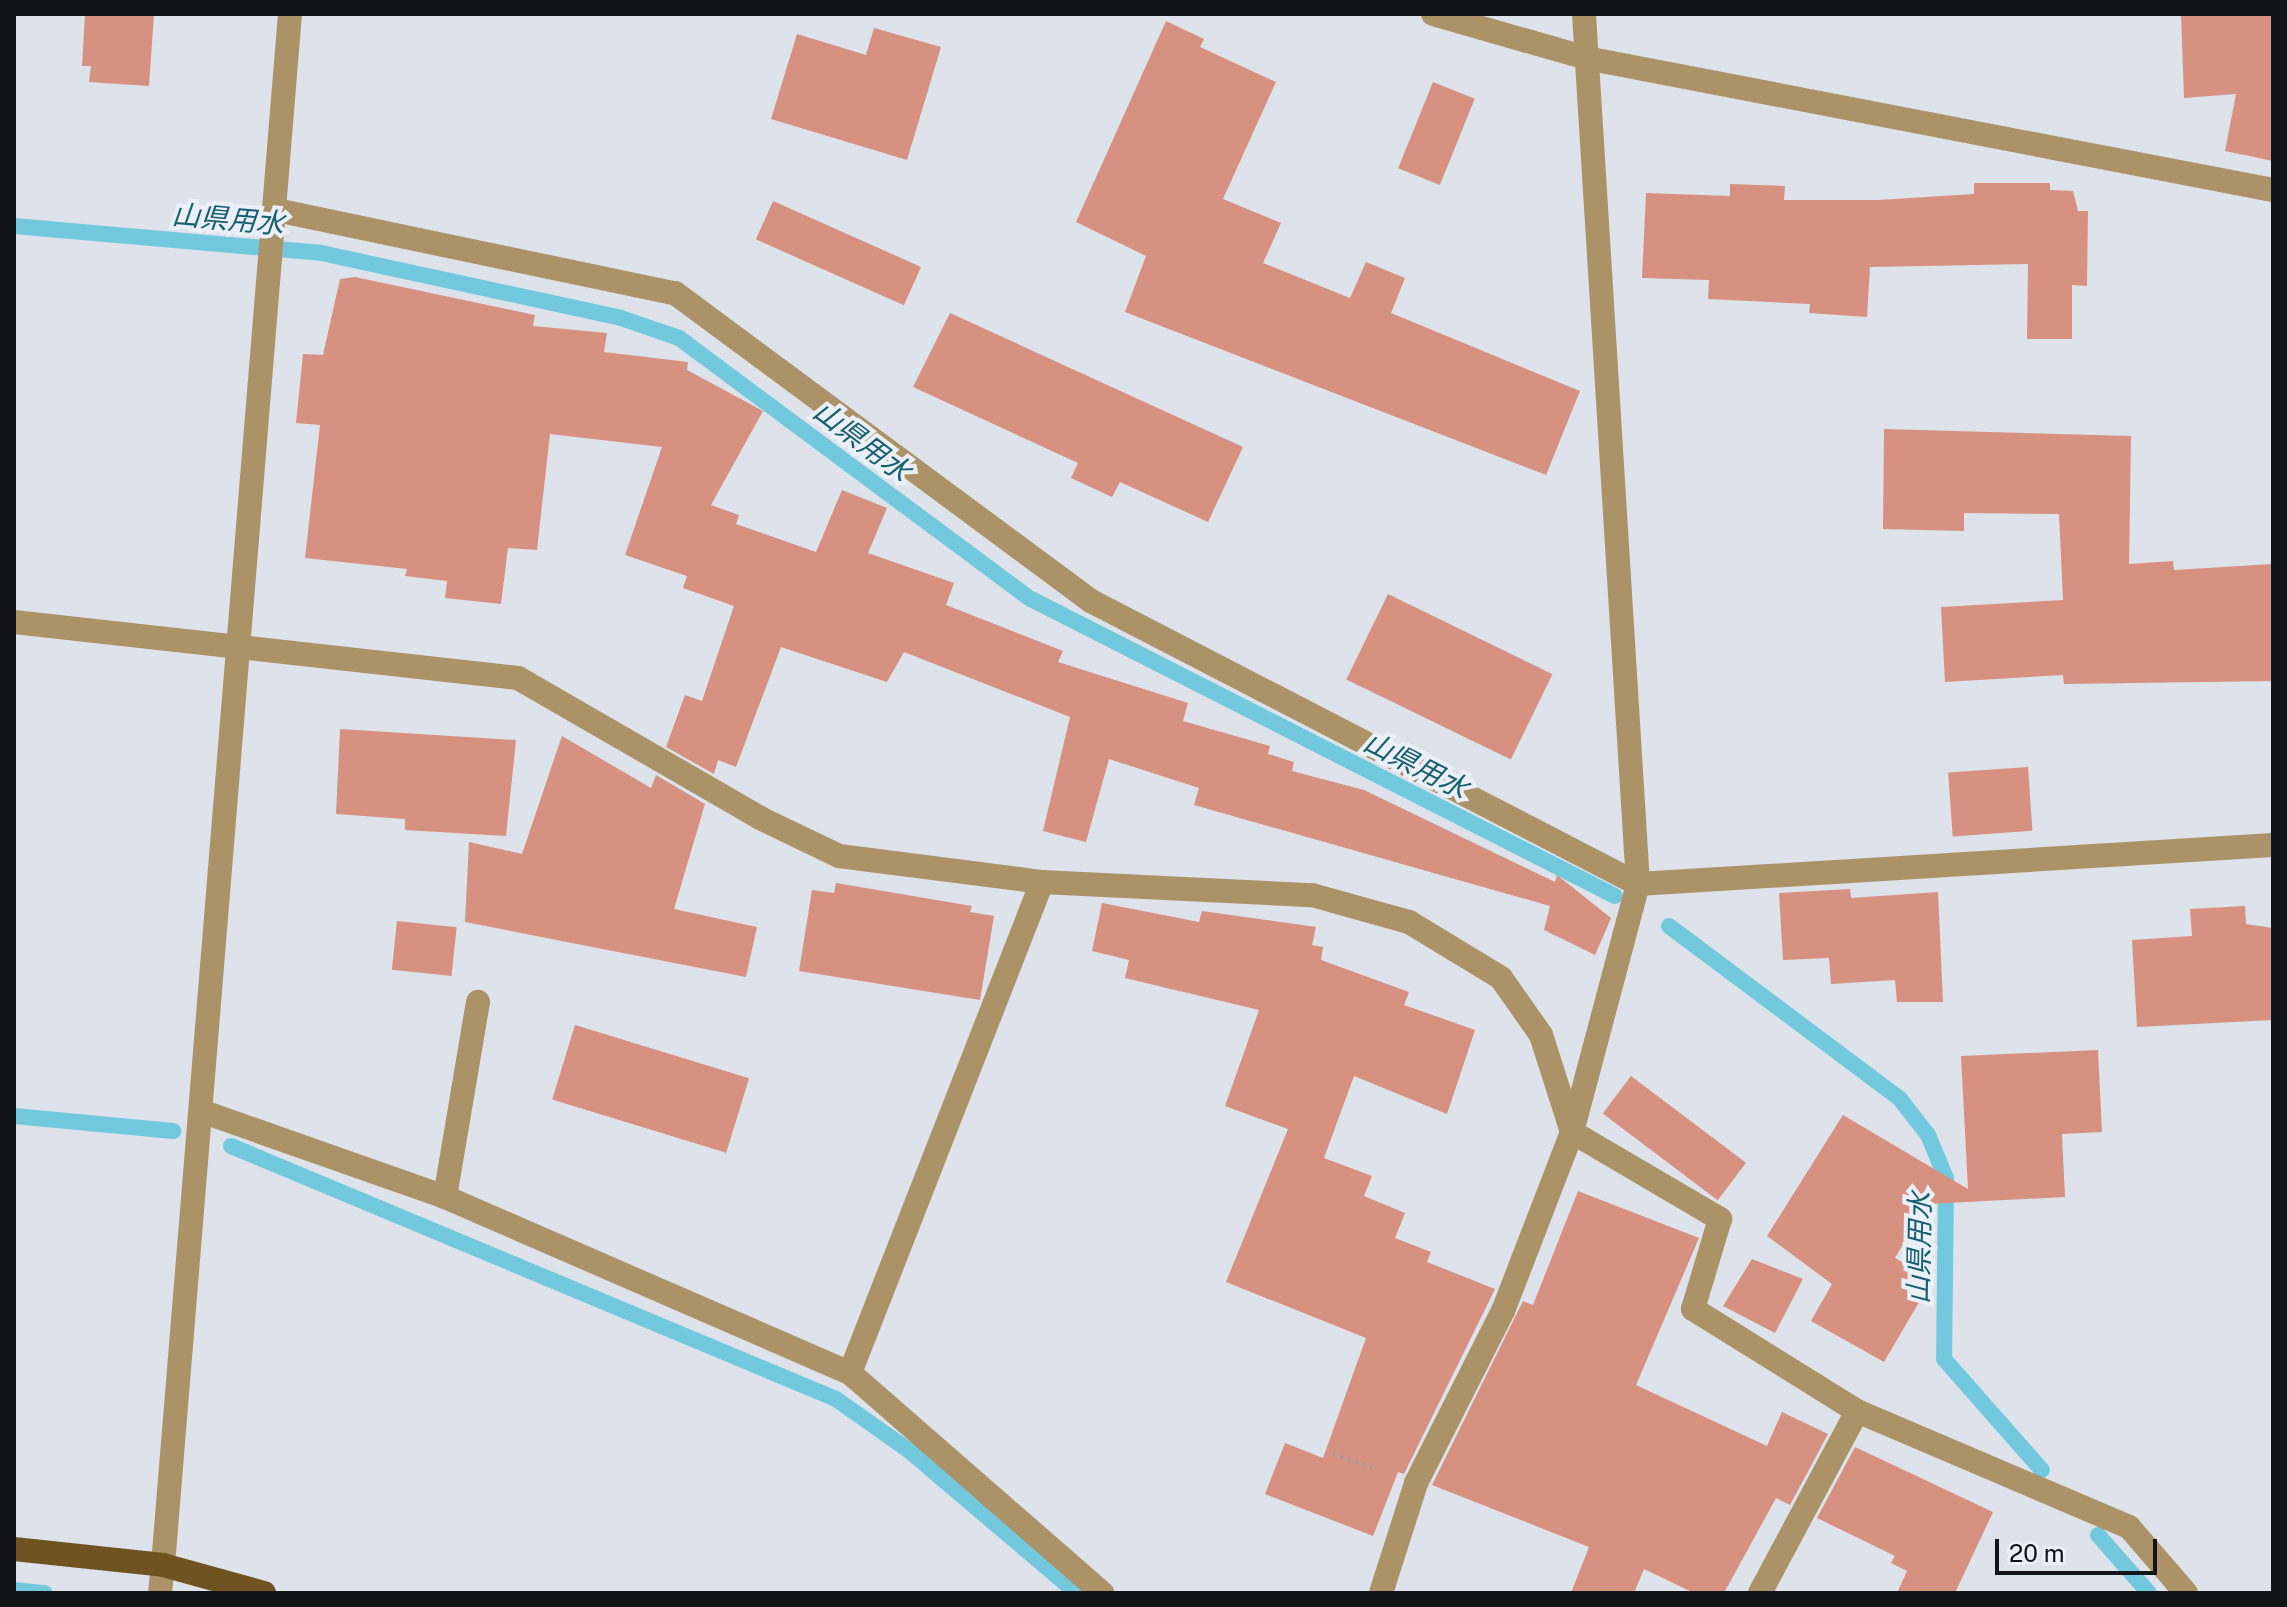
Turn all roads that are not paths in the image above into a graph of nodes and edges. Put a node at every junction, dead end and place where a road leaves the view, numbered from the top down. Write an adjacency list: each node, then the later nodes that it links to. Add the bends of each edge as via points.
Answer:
1 (290, 14): 6 (street)
2 (1433, 14): 4 (street)
3 (1584, 14): 4 (street)
4 (1586, 58): 5 (street); 11 (street)
5 (2273, 190)
6 (276, 210): 8 (street); 11 (street, via 675,293 1091,601)
7 (14, 622): 8 (street)
8 (243, 647): 10 (street, via 518,678 760,818 839,856); 13 (street)
9 (2273, 845): 11 (street)
10 (1042, 882): 14 (street, via 1312,895 1409,922 1501,978 1541,1035); 16 (street)
11 (1638, 884): 14 (street)
12 (478, 1002): 15 (street)
13 (201, 1111): 15 (street); 19 (street)
14 (1572, 1132): 17 (street, via 1720,1219 1693,1309); 23 (street, via 1503,1311 1416,1483)
15 (445, 1197): 16 (street)
16 (850, 1373): 22 (street)
17 (1857, 1411): 24 (street); 25 (street, via 2129,1527)
18 (14, 1549): 19 (main road)
19 (163, 1565): 20 (street); 21 (main road)
20 (160, 1593)
21 (264, 1593)
22 (1102, 1593)
23 (1381, 1593)
24 (1760, 1593)
25 (2186, 1593)

